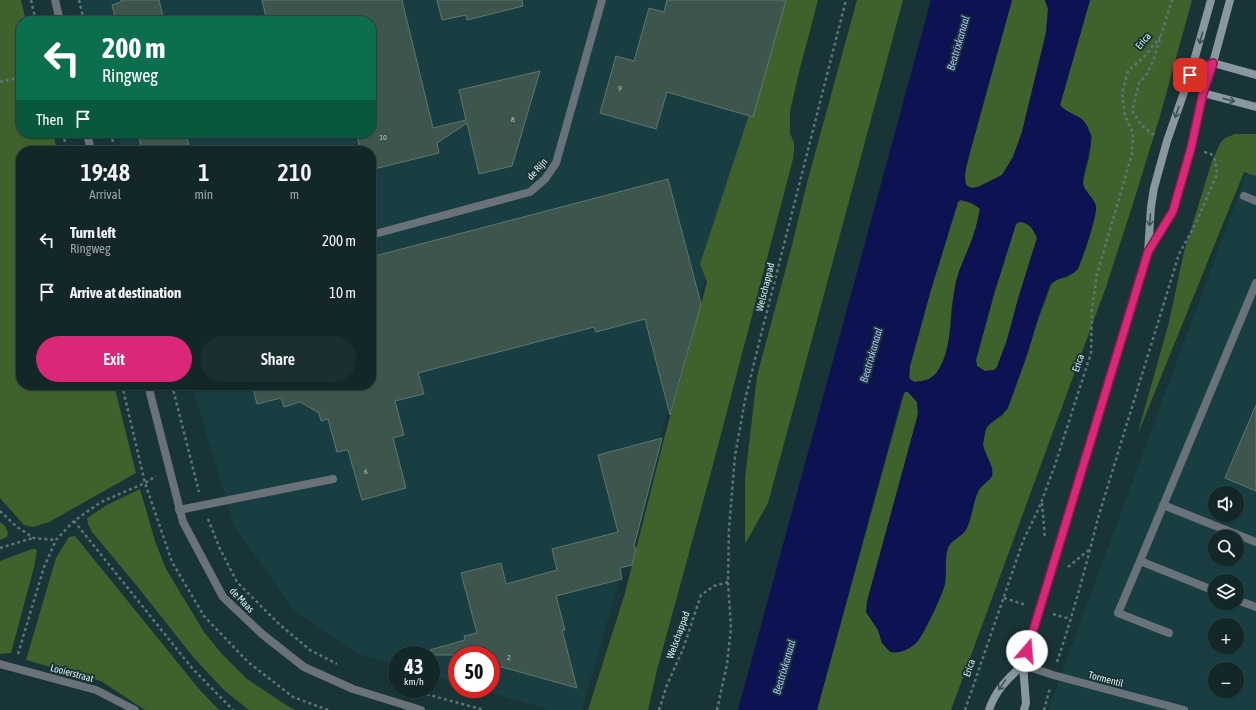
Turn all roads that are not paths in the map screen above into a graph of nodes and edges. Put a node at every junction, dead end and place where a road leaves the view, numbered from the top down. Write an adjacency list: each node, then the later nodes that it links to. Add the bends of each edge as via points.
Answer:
1 (55, 0): 5 (street)
2 (602, 0): 13 (street, de Rijn, via 556,162 545,179 530,192)
3 (1211, 0): 7 (main road, one-way to 7)
4 (1230, 0): 6 (main road)
5 (59, 16)
6 (1213, 63): 7 (main road); 8 (main road); 9 (main road)
7 (1190, 75): 9 (main road); 14 (main road, one-way to 14, via 1154,188)
8 (1256, 75)
9 (1203, 93): 10 (main road, one-way to 10); 14 (main road, via 1173,211)
10 (1256, 107)
11 (1244, 196): 12 (street)
12 (1256, 201)
13 (376, 234)
14 (1148, 252): 27 (main road)
15 (1256, 283): 18 (street)
16 (149, 390): 19 (street, de Maas)
17 (334, 479): 19 (street)
18 (1163, 505): 20 (street); 21 (street)
19 (180, 510): 29 (street, de Maas, via 183,522 223,597 262,634 304,667 353,689)
20 (1256, 542)
21 (1140, 561): 22 (street); 25 (street, via 1118,613)
22 (1208, 588)
23 (1244, 603): 24 (street)
24 (1256, 607)
25 (1169, 633)
26 (0, 664): 28 (street, Looierstraat, via 96,690)
27 (1023, 665): 30 (main road, one-way to 30, via 1006,679 993,698); 31 (main road, via 1026,703); 32 (street, Tormentil)
28 (135, 710)
29 (421, 710)
30 (989, 710)
31 (1024, 710)
32 (1184, 710)

